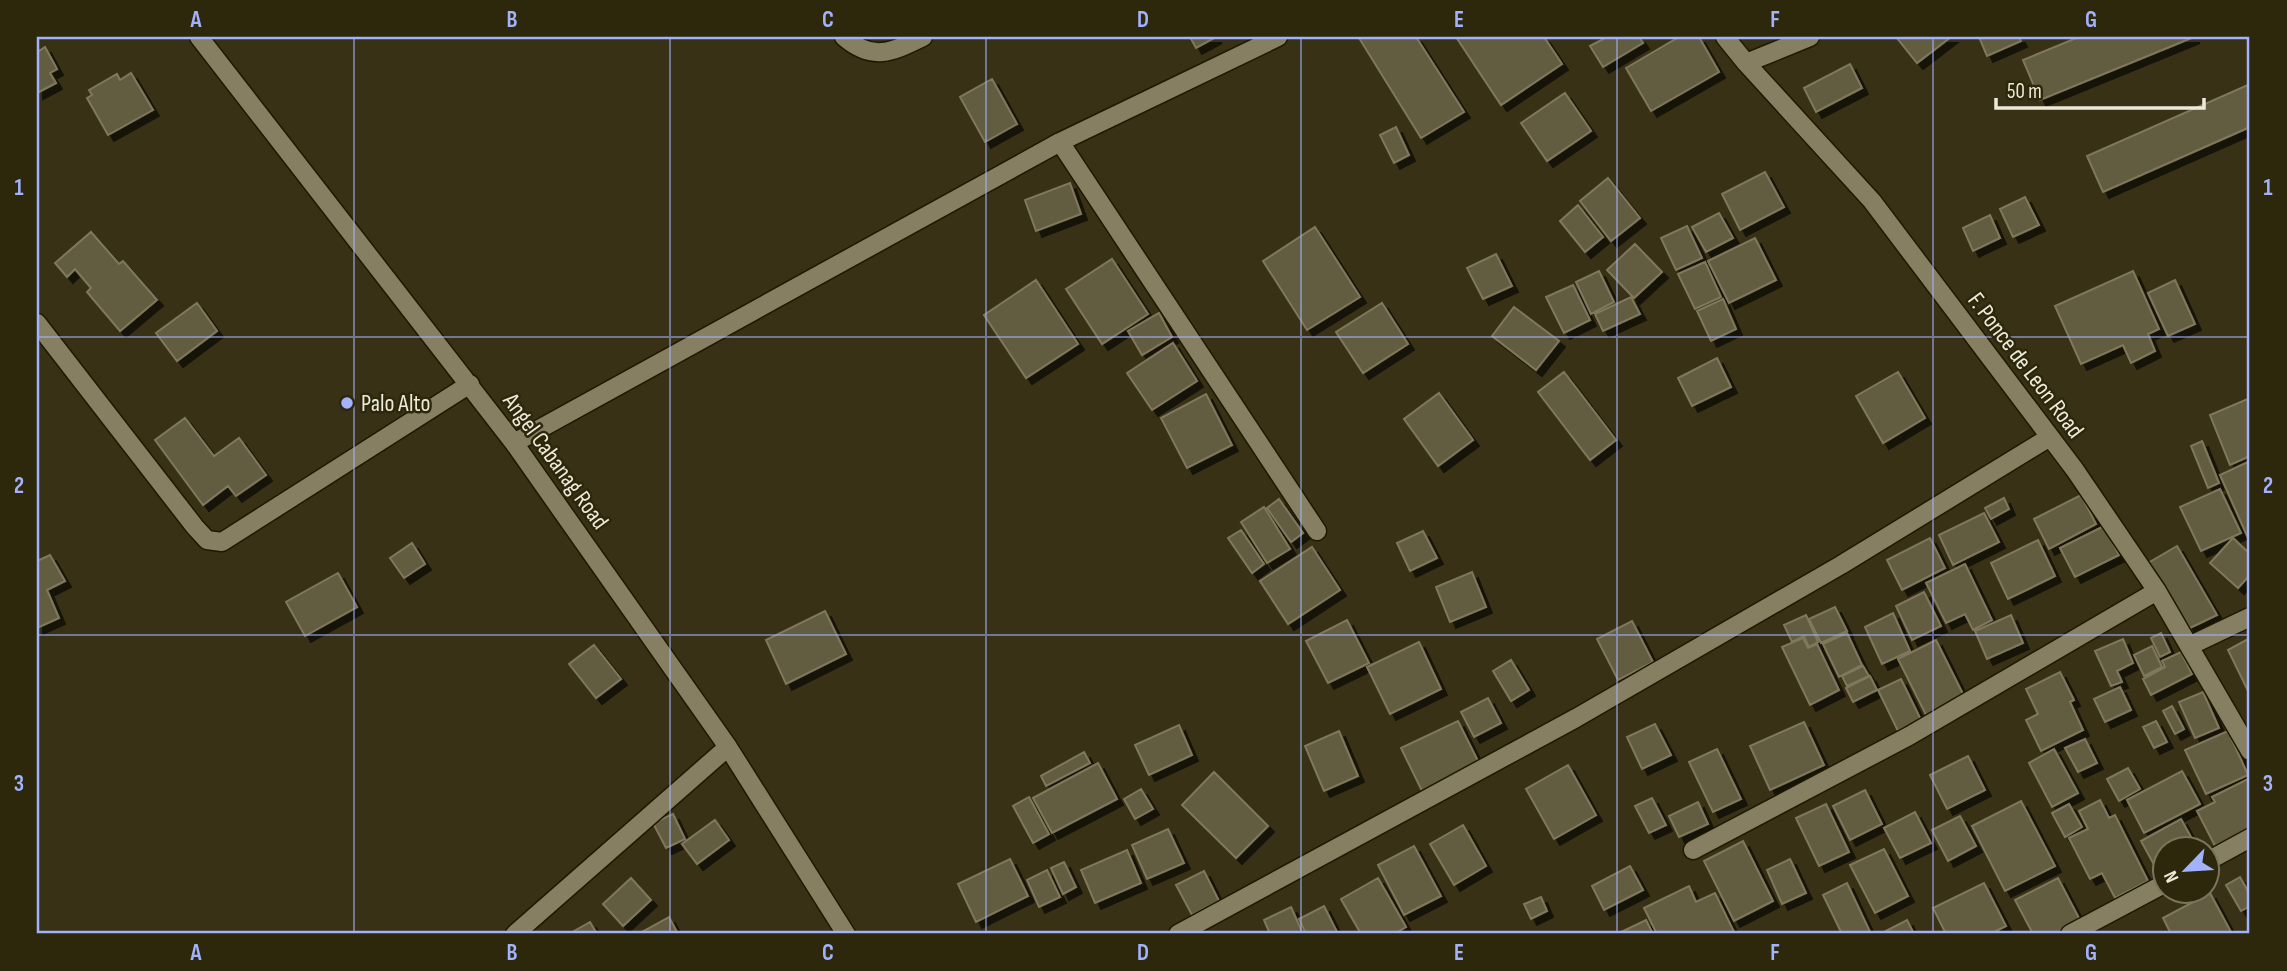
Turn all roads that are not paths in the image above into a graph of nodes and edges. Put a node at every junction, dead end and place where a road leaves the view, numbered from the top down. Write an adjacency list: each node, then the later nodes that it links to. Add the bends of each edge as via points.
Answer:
1 (199, 37): 10 (street, Angel Cabanag Road)
2 (844, 37): 3 (street, via 872,53 897,49)
3 (923, 37)
4 (1278, 37): 8 (street)
5 (1725, 37): 7 (street, F. Ponce de Leon Road)
6 (1810, 37): 7 (street)
7 (1746, 63): 11 (street, F. Ponce de Leon Road, via 1872,201)
8 (1060, 142): 12 (street); 13 (street)
9 (37, 323): 10 (street, via 207,540 222,542)
10 (470, 384): 12 (street, Angel Cabanag Road)
11 (2050, 437): 14 (street, F. Ponce de Leon Road); 25 (street, via 1841,565 1576,718)
12 (514, 443): 17 (street, Angel Cabanag Road)
13 (1317, 531)
14 (2157, 591): 16 (street, F. Ponce de Leon Road); 20 (street, via 1909,736)
15 (2250, 617): 16 (street)
16 (2189, 646): 18 (street, F. Ponce de Leon Road)
17 (728, 747): 23 (street); 24 (street, Angel Cabanag Road)
18 (2250, 751)
19 (2250, 838): 21 (street)
20 (1693, 850)
21 (2220, 855)
22 (2150, 892): 26 (street)
23 (514, 934)
24 (846, 934)
25 (1178, 934)
26 (2070, 934)

